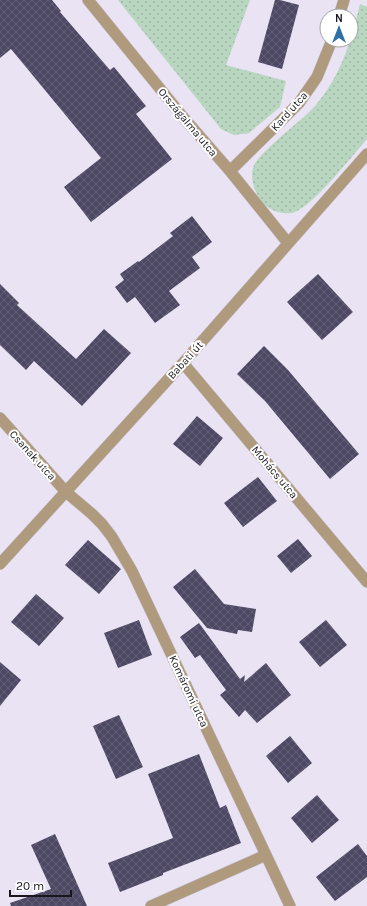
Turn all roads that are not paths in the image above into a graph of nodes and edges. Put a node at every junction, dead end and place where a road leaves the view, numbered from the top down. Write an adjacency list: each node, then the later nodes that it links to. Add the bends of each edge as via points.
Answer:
1 (88, 0): 4 (street, Országalma utca)
2 (329, 48): 4 (street, Kard utca, via 317,76 299,103)
3 (367, 154): 5 (street, Babati út)
4 (230, 171): 5 (street, Országalma utca)
5 (288, 243): 6 (street, Babati út)
6 (183, 363): 8 (street, Babati út); 10 (street, Mohács utca)
7 (0, 418): 8 (street, Csanak utca)
8 (66, 492): 9 (street, Babati út); 11 (street, Komáromi utca, via 102,524 132,571)
9 (0, 564)
10 (367, 582)
11 (266, 855): 12 (street); 13 (street, Komáromi utca)
12 (150, 906)
13 (290, 906)

